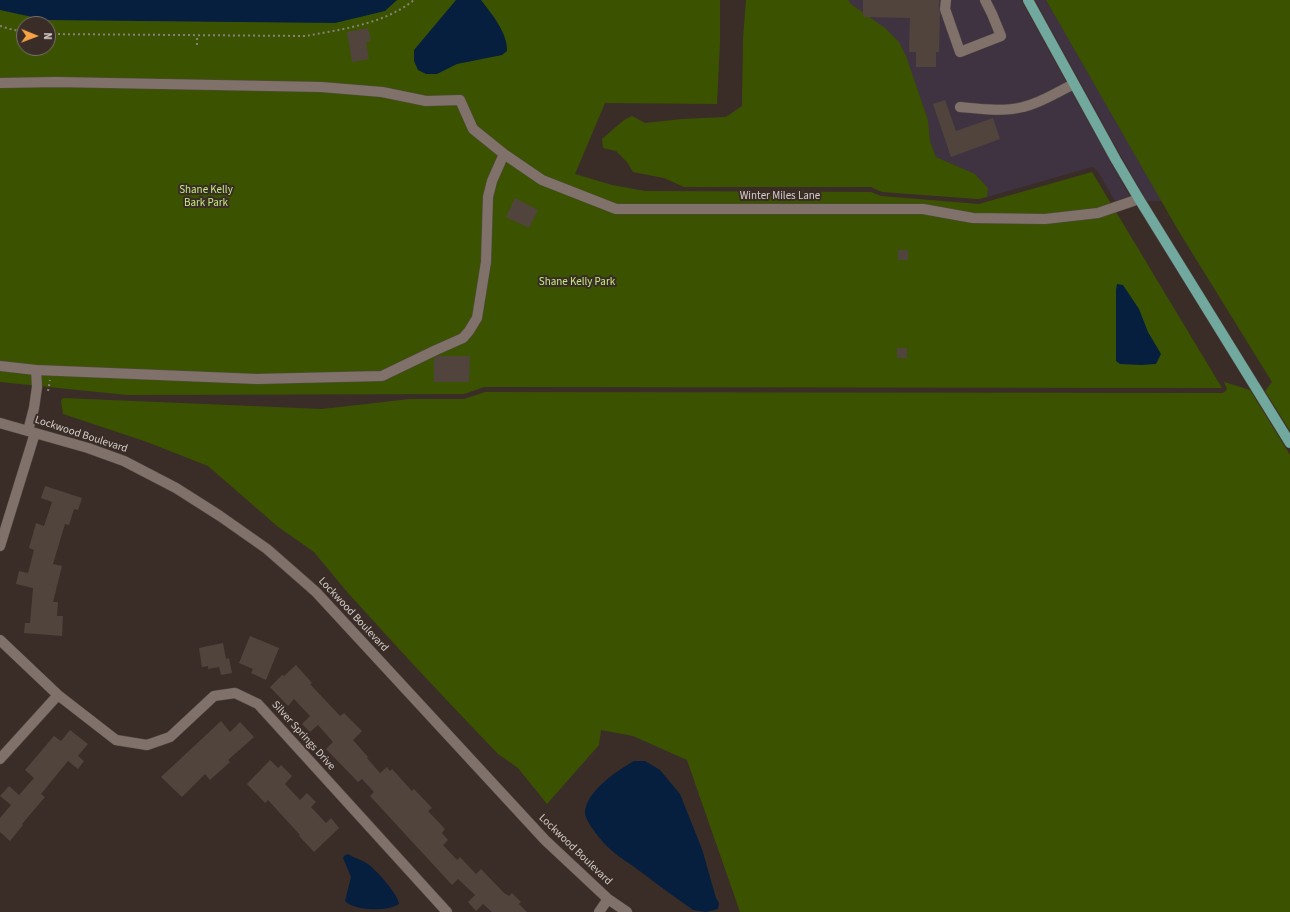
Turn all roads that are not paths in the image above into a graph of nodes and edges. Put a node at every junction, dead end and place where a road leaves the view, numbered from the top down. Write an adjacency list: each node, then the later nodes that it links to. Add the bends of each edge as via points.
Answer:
1 (946, 0): 2 (street, via 945,9 960,52 1001,36)
2 (985, 0)
3 (1028, 0): 5 (main road)
4 (0, 83): 7 (street, Winter Miles Lane, via 322,87 382,92 426,101 460,100 473,129)
5 (1074, 84): 6 (street, via 1039,102 1022,107 1000,110); 8 (main road)
6 (960, 107)
7 (504, 154): 8 (street, Winter Miles Lane, via 542,180 616,209 923,209 973,218 1045,219 1098,214); 10 (street, via 488,197 486,262 477,318 463,338 382,376 257,379)
8 (1139, 199): 13 (main road)
9 (0, 366): 10 (street)
10 (36, 370): 12 (street, via 37,387)
11 (0, 423): 12 (street, Lockwood Boulevard)
12 (32, 432): 14 (street); 18 (street, Lockwood Boulevard, via 124,461 183,492 267,549 316,592 545,840)
13 (1290, 443)
14 (0, 544)
15 (0, 640): 16 (street, Silver Springs Drive)
16 (58, 695): 17 (street); 19 (street, Silver Springs Drive, via 116,740 147,745 170,737 214,696 235,693 258,704)
17 (0, 759)
18 (608, 900): 20 (street); 21 (street, Lockwood Boulevard)
19 (447, 912)
20 (599, 912)
21 (627, 912)

